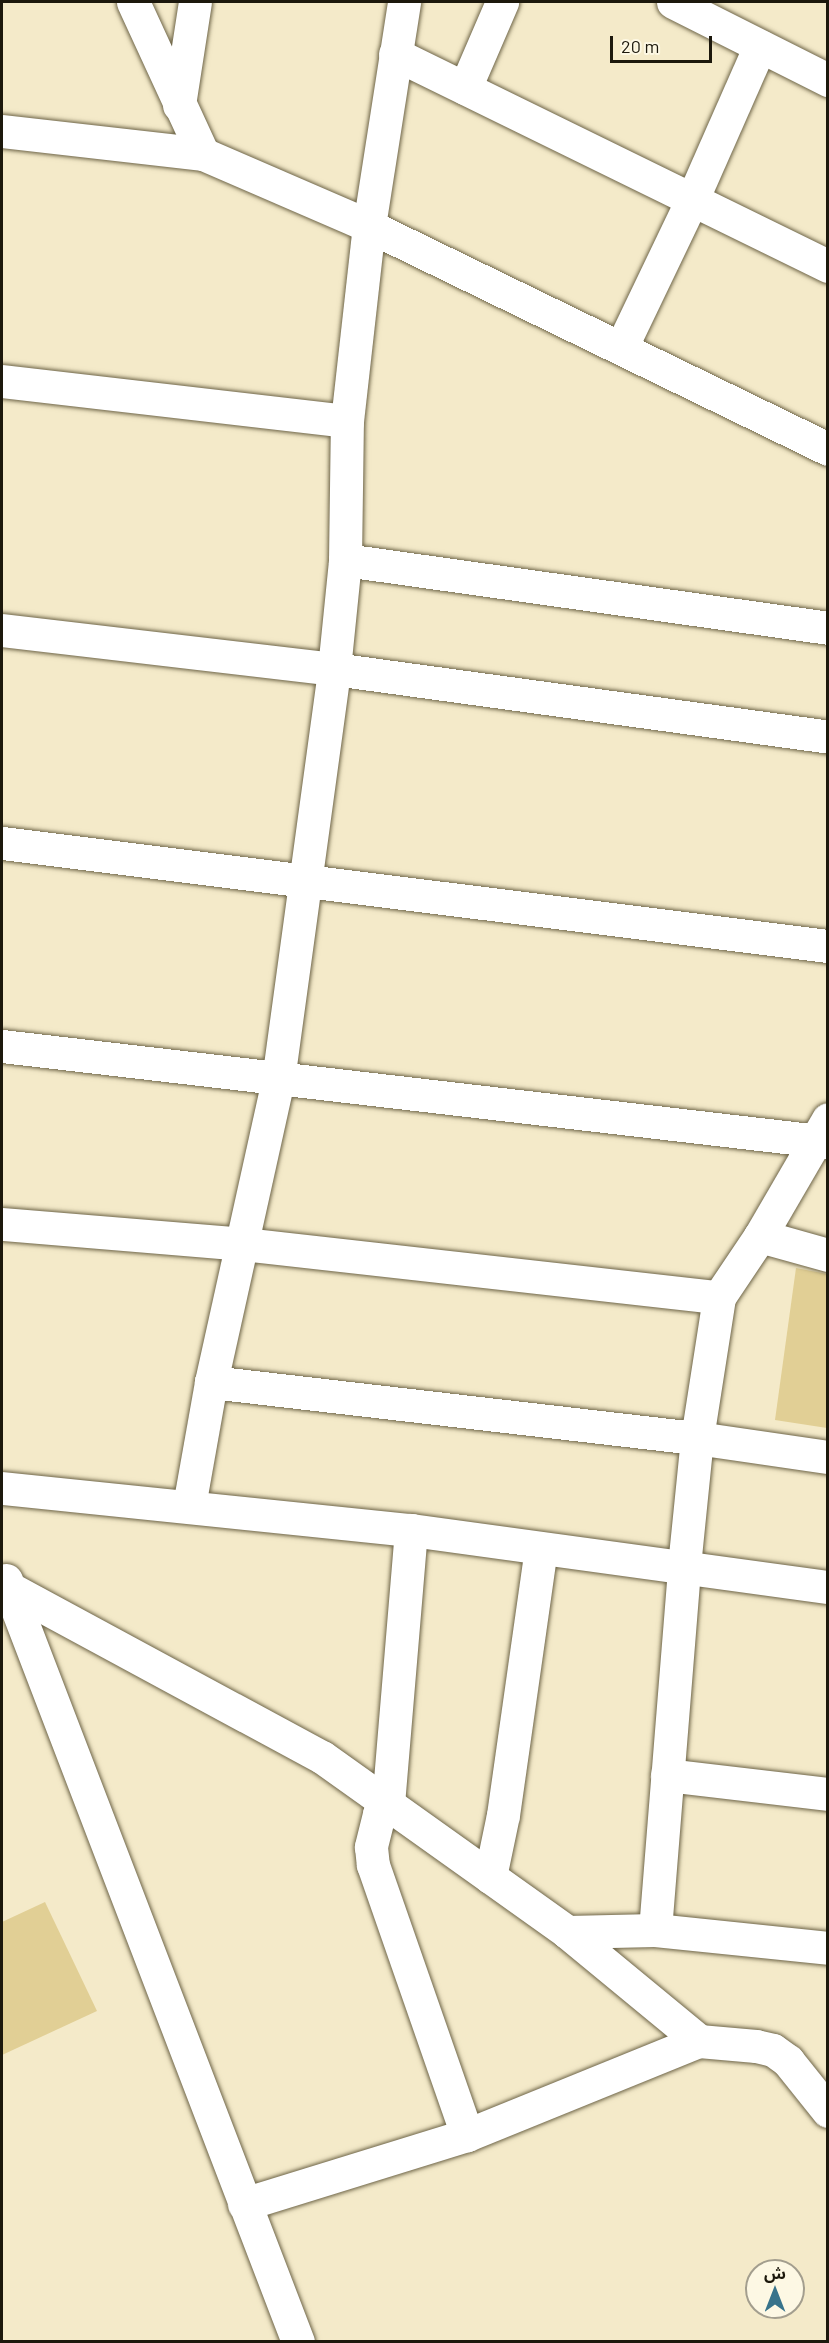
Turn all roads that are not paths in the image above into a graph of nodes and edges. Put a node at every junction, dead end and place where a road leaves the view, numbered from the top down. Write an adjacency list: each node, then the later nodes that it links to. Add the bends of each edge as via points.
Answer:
1 (133, 2): 10 (street)
2 (195, 2): 10 (street)
3 (404, 2): 7 (street)
4 (502, 2): 9 (street)
5 (673, 2): 6 (street)
6 (760, 46): 8 (street); 13 (street)
7 (395, 54): 9 (street); 14 (street)
8 (828, 80)
9 (465, 88): 13 (street)
10 (179, 105): 12 (street)
11 (2, 131): 12 (street)
12 (203, 154): 14 (street)
13 (692, 200): 15 (street); 16 (street)
14 (369, 226): 16 (street); 18 (street)
15 (828, 266)
16 (621, 348): 19 (street)
17 (2, 381): 18 (street)
18 (347, 421): 20 (street)
19 (828, 449)
20 (345, 560): 21 (street); 23 (street)
21 (828, 628)
22 (2, 630): 23 (street)
23 (333, 669): 24 (street); 26 (street)
24 (828, 737)
25 (2, 843): 26 (street)
26 (305, 882): 27 (street); 29 (street)
27 (828, 946)
28 (2, 1046): 29 (street)
29 (278, 1080): 30 (street); 33 (street)
30 (824, 1134): 32 (street)
31 (2, 1224): 33 (street)
32 (760, 1236): 34 (street); 35 (street)
33 (243, 1244): 35 (street); 36 (street)
34 (828, 1255)
35 (719, 1297): 37 (street)
36 (211, 1382): 37 (street); 40 (street)
37 (697, 1438): 38 (street); 43 (street)
38 (828, 1457)
39 (2, 1488): 40 (street)
40 (189, 1506): 41 (street)
41 (411, 1530): 42 (street); 48 (street)
42 (541, 1549): 43 (street); 49 (street, via 503,1815)
43 (684, 1566): 45 (street); 46 (street)
44 (5, 1579): 48 (street, via 322,1757); 56 (street)
45 (828, 1587)
46 (667, 1774): 47 (street); 50 (street)
47 (828, 1794)
48 (388, 1802): 49 (street); 55 (street, via 374,1831 373,1865)
49 (490, 1877): 51 (street)
50 (655, 1930): 51 (street); 52 (street)
51 (567, 1932): 53 (street)
52 (828, 1948)
53 (699, 2041): 54 (street, via 773,2050 788,2061); 55 (street)
54 (828, 2111)
55 (467, 2135): 56 (street)
56 (244, 2204): 57 (street)
57 (298, 2342)

